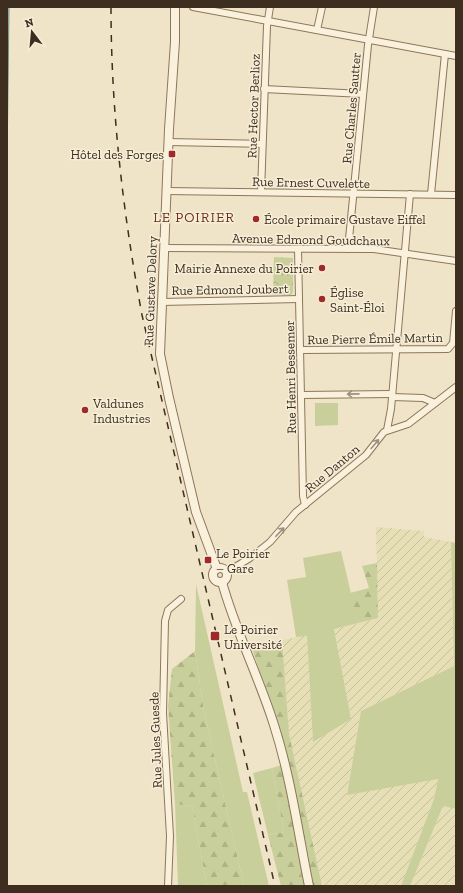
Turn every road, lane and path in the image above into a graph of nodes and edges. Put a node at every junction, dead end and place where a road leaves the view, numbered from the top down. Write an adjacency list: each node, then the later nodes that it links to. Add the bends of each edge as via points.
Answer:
1 (175, 7): 13 (street, Rue Gustave Delory)
2 (193, 7): 6 (street)
3 (270, 7): 6 (street, Rue Hector Berlioz)
4 (322, 7): 7 (street)
5 (374, 7): 8 (street, Rue Charles Sautter)
6 (267, 21): 7 (street); 11 (street, Rue Hector Berlioz)
7 (317, 30): 8 (street)
8 (368, 40): 9 (street); 12 (street, Rue Charles Sautter)
9 (445, 54): 10 (street); 19 (street)
10 (456, 56)
11 (264, 89): 12 (street); 14 (street, Rue Hector Berlioz)
12 (363, 94): 17 (street, Rue Charles Sautter)
13 (168, 142): 14 (street); 15 (street, Rue Gustave Delory)
14 (262, 144): 16 (street, Rue Hector Berlioz)
15 (166, 191): 16 (street, Rue Ernest Cuvelette); 21 (street, Rue Gustave Delory)
16 (261, 192): 17 (street, Rue Ernest Cuvelette)
17 (354, 193): 18 (street, Rue Ernest Cuvelette); 23 (street, Rue Charles Sautter)
18 (410, 194): 19 (street, Rue Ernest Cuvelette); 24 (street)
19 (431, 194): 20 (street, Rue Ernest Cuvelette)
20 (456, 194)
21 (164, 248): 22 (street, Avenue Edmond Goudchaux); 27 (street, Rue Gustave Delory)
22 (298, 249): 23 (street, Avenue Edmond Goudchaux); 26 (street, Rue Henri Bessemer)
23 (348, 249): 24 (street, Avenue Edmond Goudchaux)
24 (405, 253): 25 (street, Avenue Edmond Goudchaux); 30 (street)
25 (456, 261)
26 (299, 299): 27 (street, Rue Edmond Joubert); 29 (street, Rue Henri Bessemer)
27 (161, 302): 37 (street, Rue Gustave Delory, via 160,349 164,378 198,519)
28 (456, 311): 30 (street, Rue Pierre Émile Martin, via 453,343 450,348)
29 (300, 350): 30 (street, Rue Pierre Émile Martin); 32 (street, Rue Henri Bessemer)
30 (396, 350): 33 (street)
31 (456, 388): 34 (street)
32 (301, 395): 33 (street, one-way to 32); 36 (street, Rue Henri Bessemer)
33 (392, 395): 34 (street, via 423,398); 35 (street)
34 (435, 403): 35 (street, via 408,424)
35 (387, 430): 36 (street, Rue Danton, one-way to 35, via 361,459)
36 (305, 505): 38 (street, Rue Danton, one-way to 36, via 265,546)
37 (217, 569): 38 (street, via 222,568); 39 (street, via 213,573 214,578)
38 (227, 572): 39 (street, via 227,578)
39 (222, 582): 42 (street, via 279,742 292,794)
40 (181, 599): 41 (street, Rue Jules Guesde, via 168,610 165,622 163,713 170,832)
41 (168, 886)
42 (309, 886)

